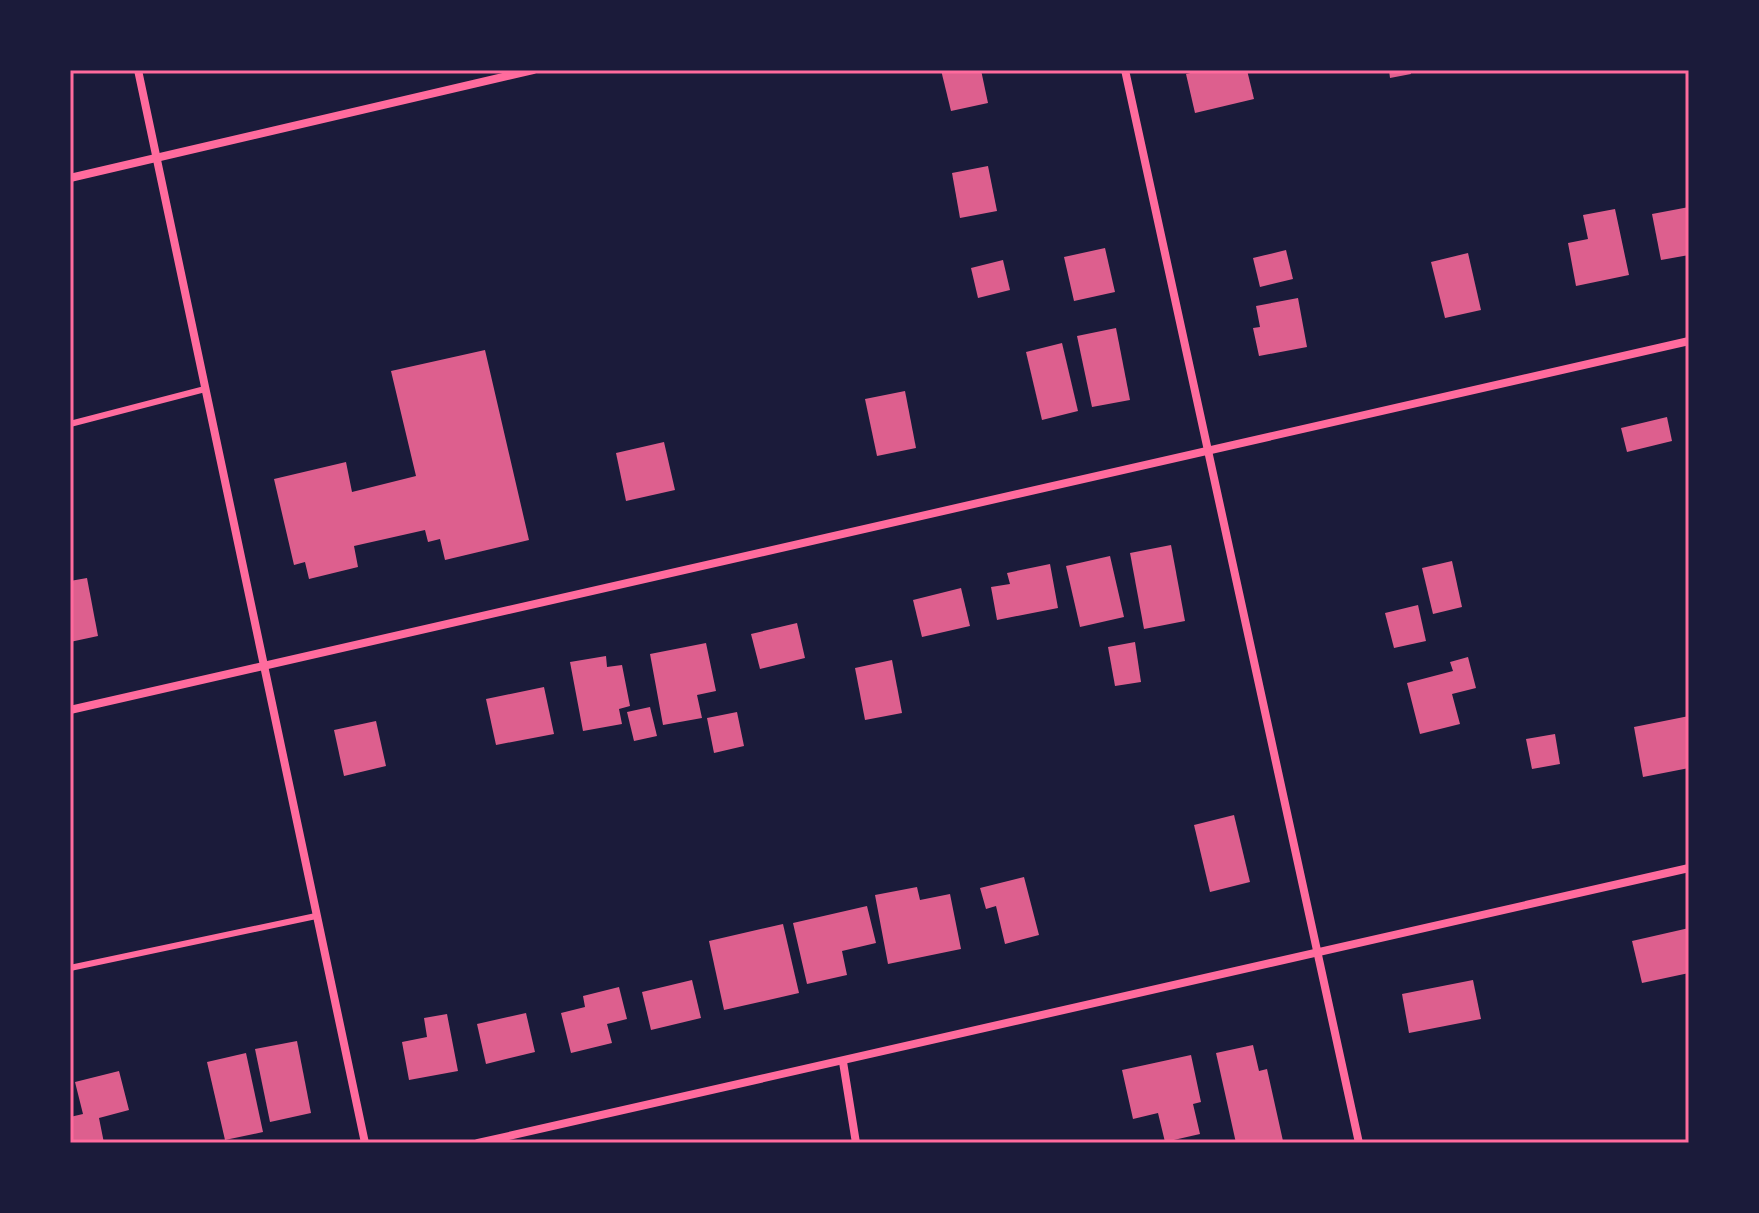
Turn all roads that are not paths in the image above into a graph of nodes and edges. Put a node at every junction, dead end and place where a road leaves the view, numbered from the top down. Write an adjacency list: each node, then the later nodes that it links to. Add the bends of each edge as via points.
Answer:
1 (138, 70): 4 (street)
2 (533, 70): 4 (street)
3 (1125, 70): 9 (street)
4 (157, 158): 5 (street); 7 (street)
5 (70, 178)
6 (1689, 341): 9 (street)
7 (205, 389): 8 (lane); 10 (street)
8 (70, 424)
9 (1208, 453): 10 (street); 14 (street)
10 (263, 667): 11 (street); 13 (street)
11 (70, 710)
12 (1689, 868): 14 (street)
13 (316, 916): 15 (lane); 17 (street)
14 (1317, 953): 16 (street); 20 (street)
15 (70, 968)
16 (843, 1062): 18 (street); 19 (street)
17 (365, 1143)
18 (478, 1143)
19 (856, 1143)
20 (1359, 1143)

